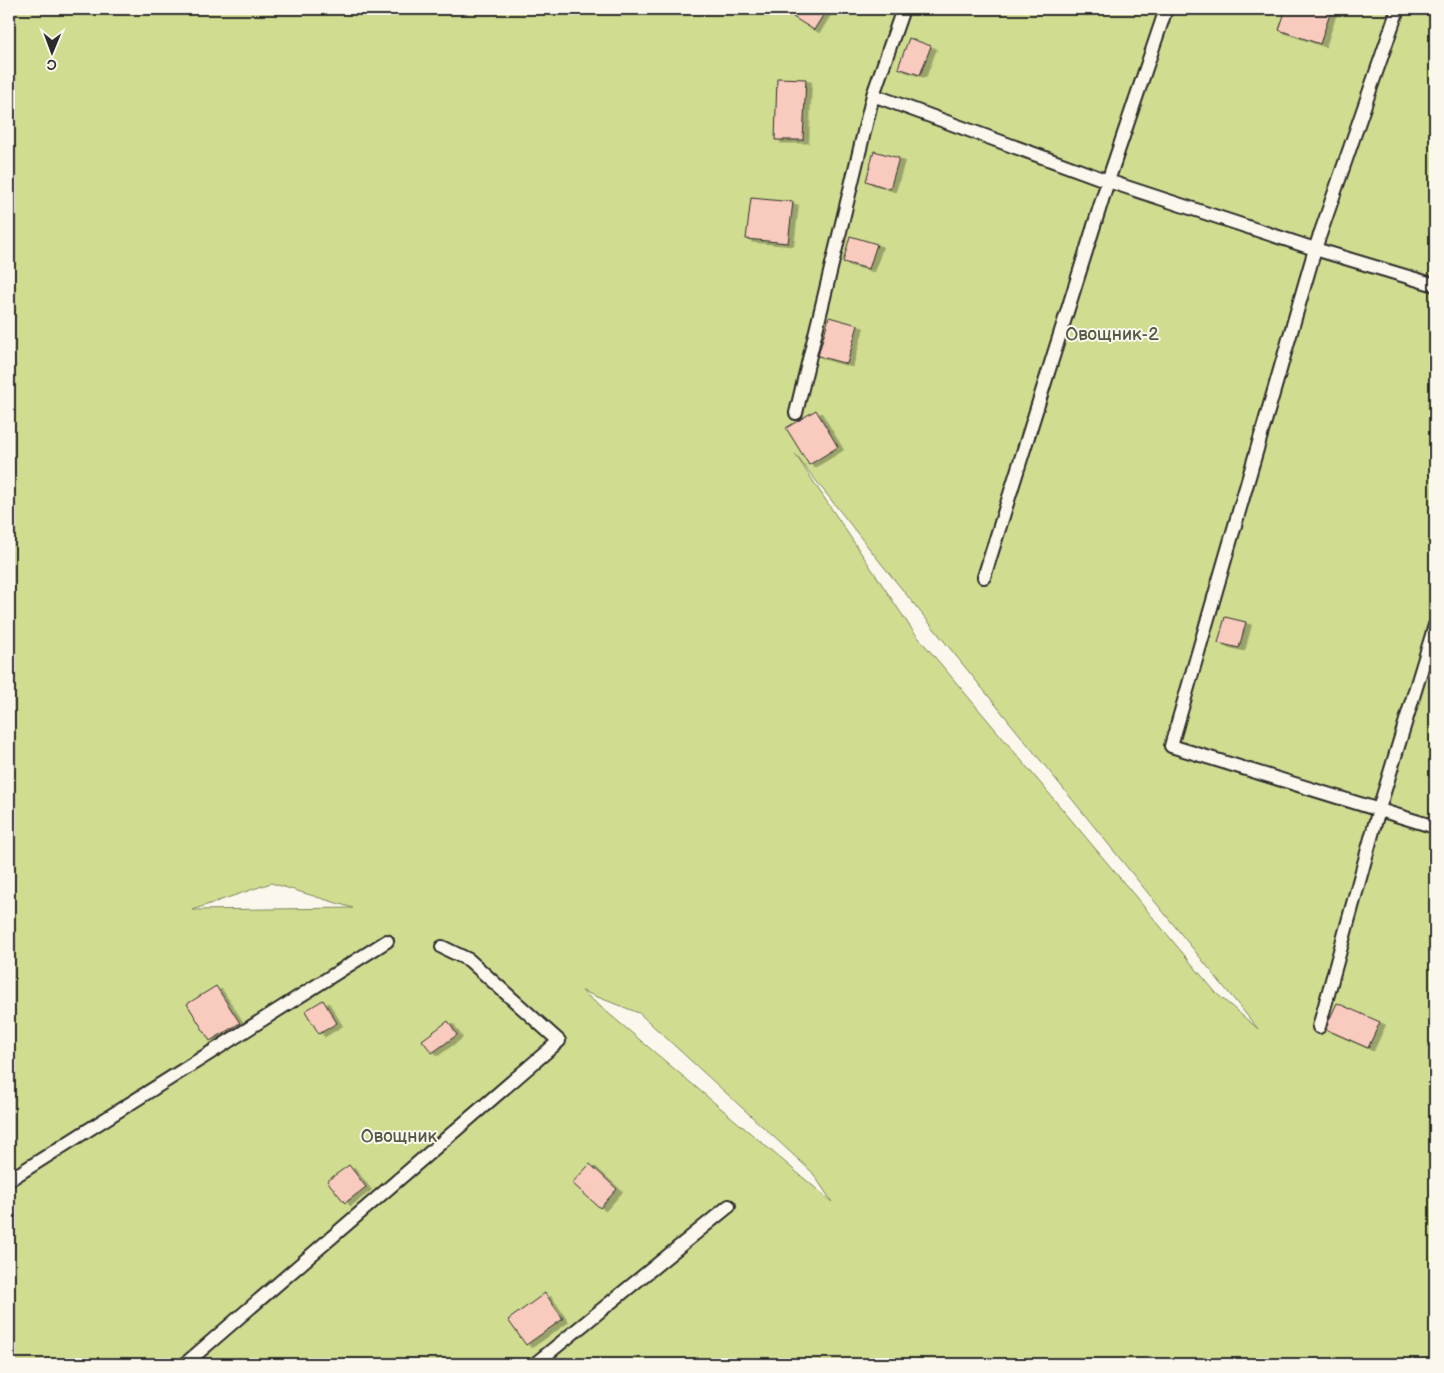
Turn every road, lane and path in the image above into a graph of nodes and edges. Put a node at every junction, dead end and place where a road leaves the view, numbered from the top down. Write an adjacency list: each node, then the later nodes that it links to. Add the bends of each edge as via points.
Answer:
1 (903, 9): 4 (lane)
2 (1166, 9): 5 (lane)
3 (1398, 9): 6 (lane)
4 (873, 95): 5 (lane); 8 (lane)
5 (1108, 181): 6 (lane); 9 (lane)
6 (1315, 249): 7 (lane); 11 (lane, via 1171,746)
7 (1435, 285)
8 (796, 413)
9 (984, 578)
10 (1435, 625): 11 (lane)
11 (1379, 809): 12 (lane); 15 (lane)
12 (1435, 827)
13 (387, 942): 16 (lane)
14 (442, 947): 18 (lane, via 469,960 559,1041)
15 (1319, 1027)
16 (9, 1180)
17 (730, 1206): 19 (lane)
18 (185, 1364)
19 (535, 1364)

